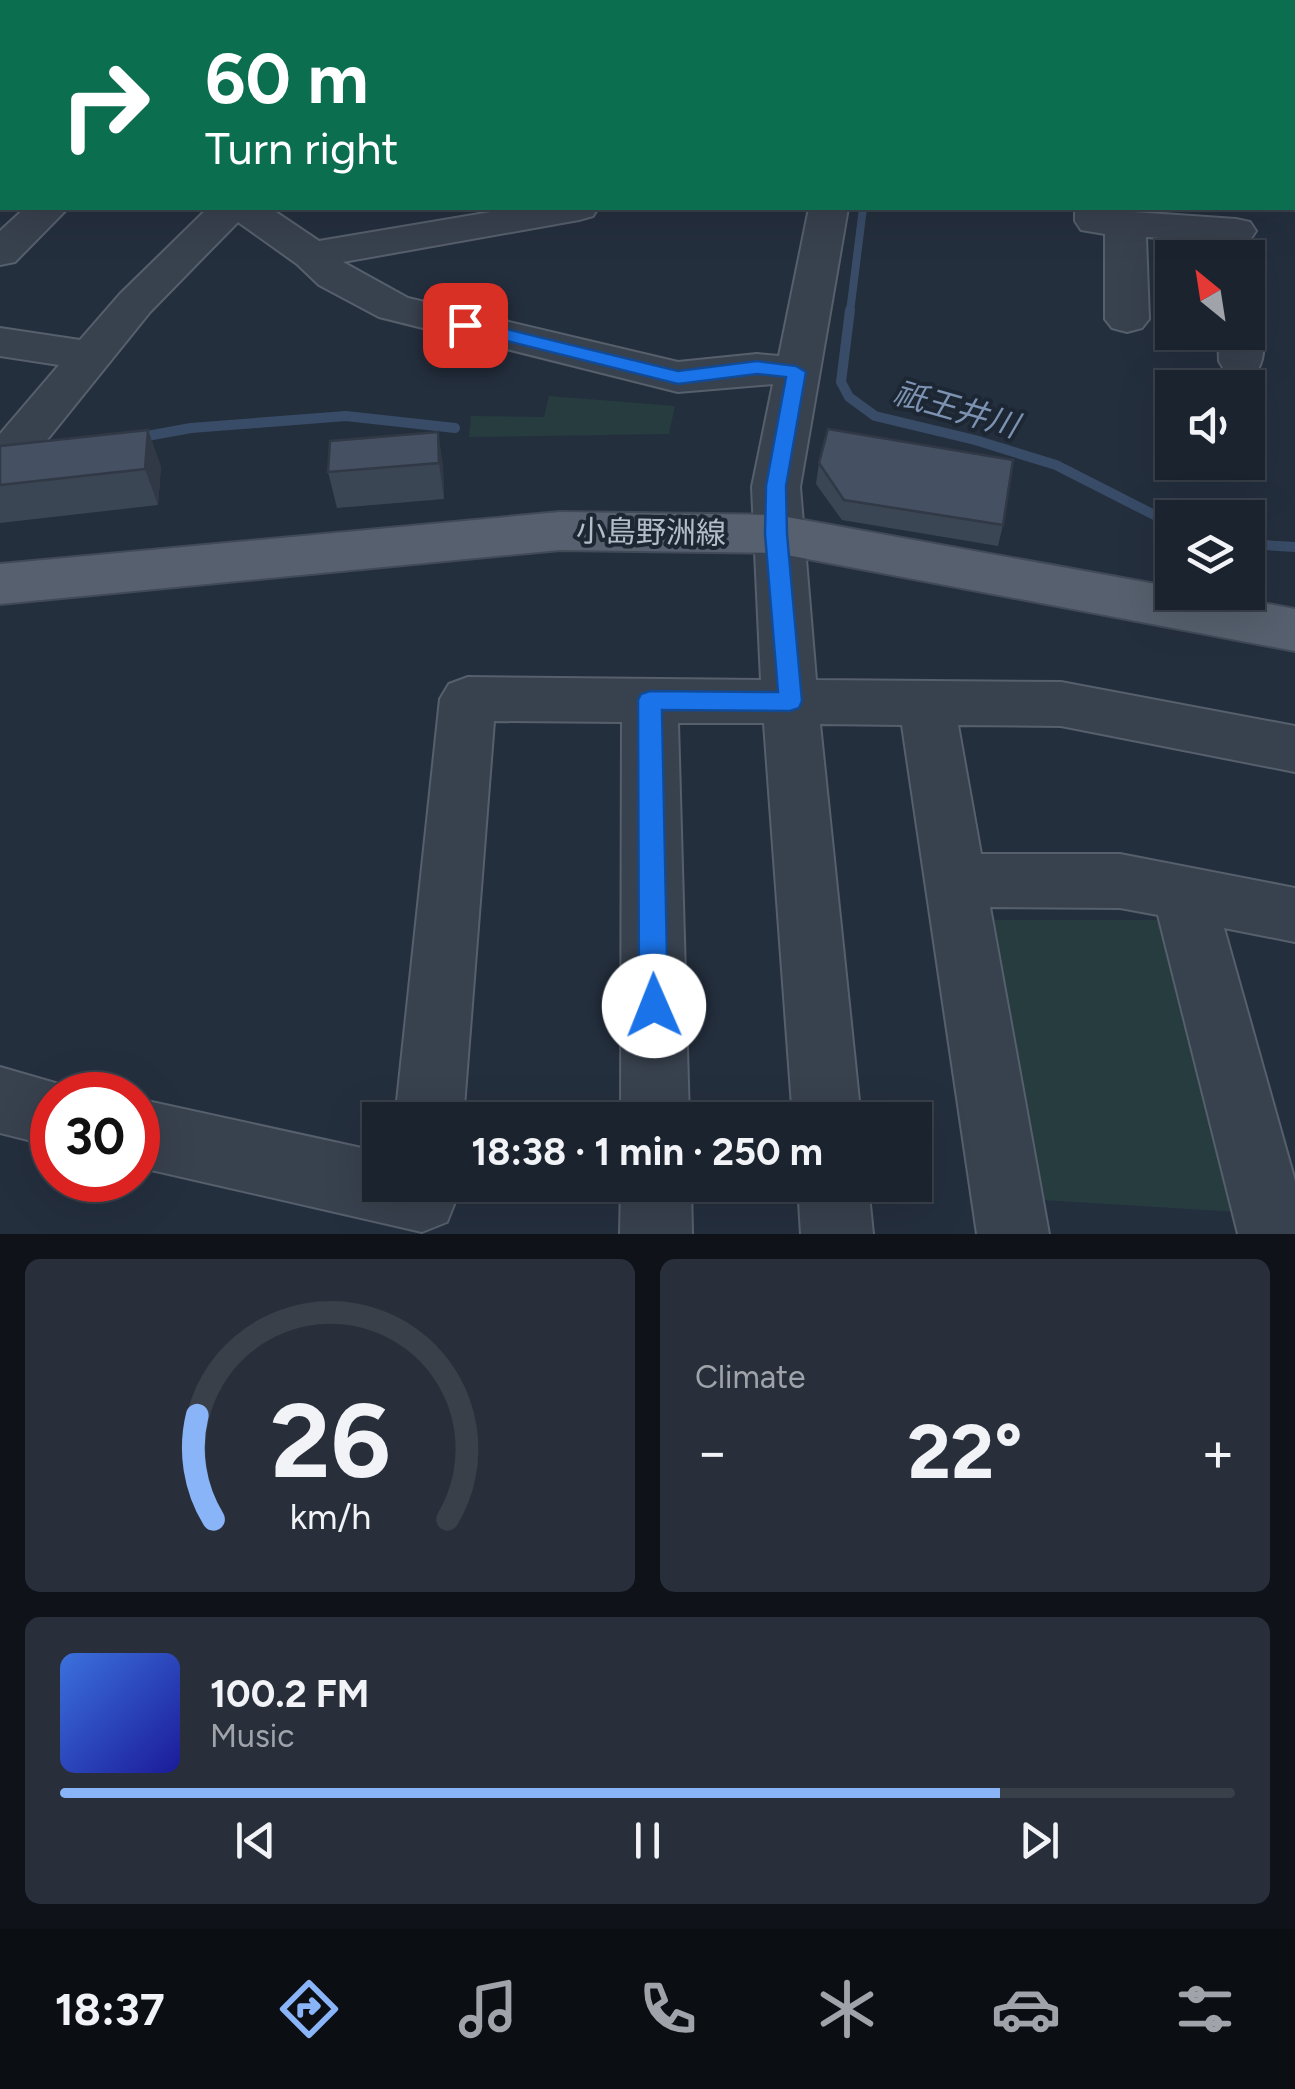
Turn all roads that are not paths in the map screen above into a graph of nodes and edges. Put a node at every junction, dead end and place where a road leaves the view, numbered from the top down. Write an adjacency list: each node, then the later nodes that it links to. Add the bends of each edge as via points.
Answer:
1 (46, 210): 8 (street)
2 (228, 210): 12 (street)
3 (247, 210): 9 (street)
4 (568, 210): 9 (street)
5 (828, 210): 13 (street)
6 (1109, 216): 7 (street); 10 (street)
7 (1236, 232)
8 (0, 254)
9 (312, 255): 13 (street, via 334,276 394,308 659,373)
10 (1127, 319)
11 (0, 342): 12 (street)
12 (91, 356): 14 (street)
13 (796, 372): 15 (street, via 776,486)
14 (12, 450)
15 (776, 534): 16 (main road, 小島野洲線, via 560,531); 17 (main road, 小島野洲線); 19 (street)
16 (0, 584)
17 (1295, 630)
18 (650, 700): 19 (street); 26 (street, via 468,699); 27 (street)
19 (790, 701): 20 (street); 28 (street)
20 (926, 703): 21 (street, via 1061,704); 22 (street)
21 (1295, 749)
22 (957, 880): 23 (street, via 1120,882); 36 (street)
23 (1183, 894): 24 (street); 37 (street)
24 (1295, 915)
25 (0, 1100): 29 (street)
26 (431, 1102)
27 (655, 1102)
28 (826, 1102)
29 (30, 1108)
30 (160, 1139): 33 (street)
31 (656, 1202): 34 (street)
32 (835, 1202): 35 (street)
33 (421, 1205)
34 (656, 1234)
35 (838, 1234)
36 (1013, 1234)
37 (1274, 1234)

